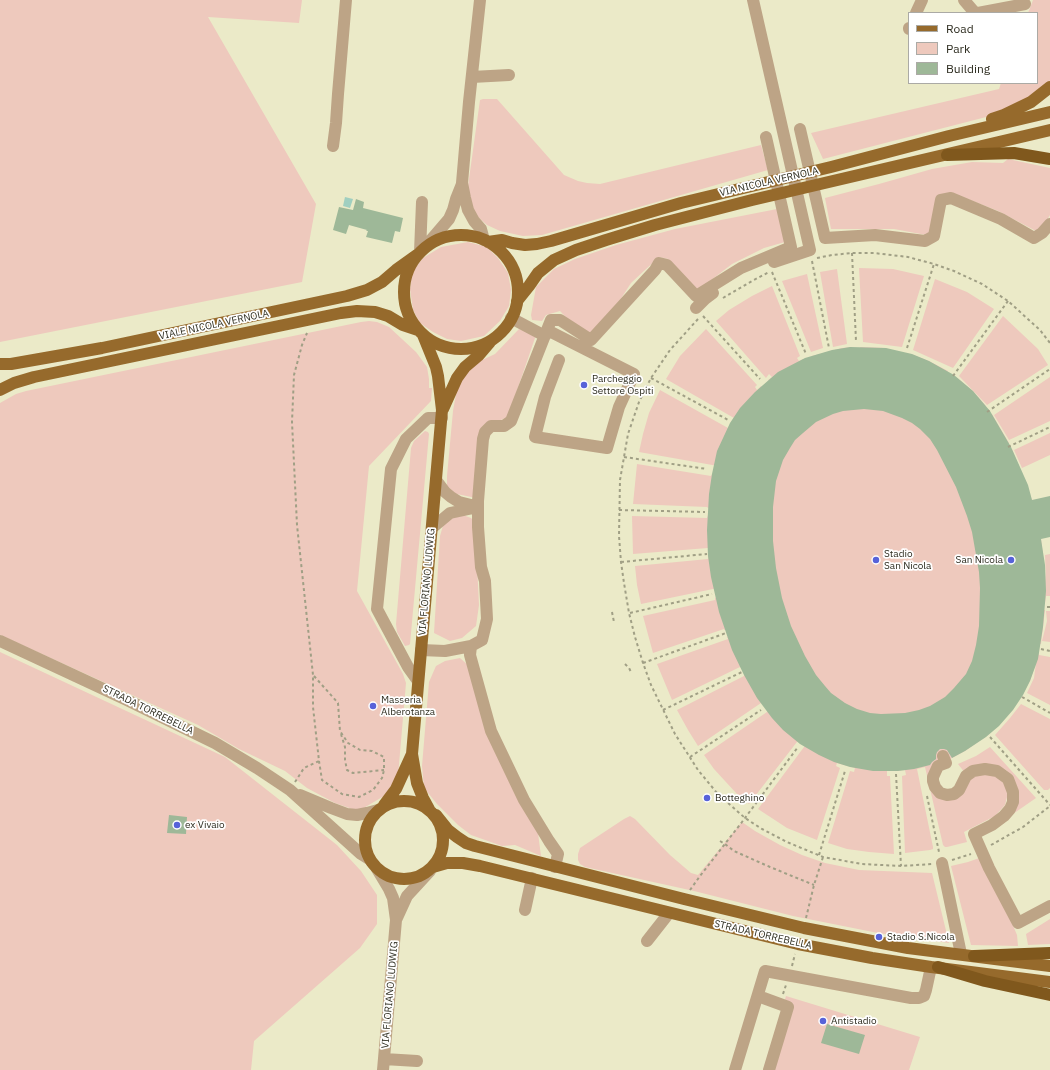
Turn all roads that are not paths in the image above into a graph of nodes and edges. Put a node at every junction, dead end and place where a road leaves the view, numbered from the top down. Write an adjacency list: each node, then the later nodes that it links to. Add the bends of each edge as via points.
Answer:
1 (346, 0): 18 (street)
2 (480, 0): 11 (street)
3 (753, 0): 27 (street, via 810,250 769,263 728,283)
4 (922, 0): 7 (street)
5 (964, 0): 8 (street)
6 (1025, 4): 9 (street)
7 (916, 12)
8 (974, 12)
9 (983, 12)
10 (510, 75): 11 (street)
11 (472, 77): 21 (street)
12 (1050, 87): 16 (main road, via 1031,102)
13 (1050, 112): 16 (main road, VIA NICOLA VERNOLA)
14 (800, 129): 23 (street, via 825,238 875,236 925,241 934,236 942,200 951,198 1001,218 1034,238)
15 (1050, 130): 19 (main road, VIA NICOLA VERNOLA)
16 (949, 136): 24 (main road, VIA NICOLA VERNOLA, via 680,203 538,244)
17 (766, 137): 30 (street, via 791,247 741,268 696,296 667,265 659,263 591,340 560,320 551,320)
18 (333, 146)
19 (947, 155): 20 (highway, via 1014,153); 26 (main road, VIA NICOLA VERNOLA, via 752,200 655,225 576,250 554,260 538,273)
20 (1050, 159)
21 (462, 183): 24 (street, via 468,210); 25 (street, via 449,219)
22 (422, 202): 25 (street)
23 (1050, 224)
24 (486, 241): 25 (main road, via 469,236 454,236 439,239); 26 (main road, via 500,250 515,273)
25 (421, 251): 29 (main road, via 408,269 404,285 404,301 409,316); 33 (main road, VIALE NICOLA VERNOLA, via 382,282 347,296 102,348)
26 (517, 301): 28 (main road)
27 (696, 308)
28 (511, 318): 30 (street); 31 (main road)
29 (420, 332): 31 (main road, via 433,342 458,349 470,348); 34 (main road, VIALE NICOLA VERNOLA, via 375,312 341,313 34,376); 35 (main road, via 436,367)
30 (546, 333): 32 (street, via 634,374 619,407 607,448 535,437 544,396); 37 (street, via 511,421 504,426 491,426 485,432)
31 (494, 338): 35 (main road, via 457,378)
32 (559, 360)
33 (0, 364)
34 (0, 390)
35 (442, 414): 36 (main road, VIA FLORIANO LUDWIG); 42 (street, via 428,418 406,438 391,469 377,609)
36 (436, 480): 37 (street, via 451,498); 38 (main road, VIA FLORIANO LUDWIG)
37 (478, 507): 38 (street, via 450,513); 40 (street, via 487,619 482,640)
38 (432, 528): 41 (main road, VIA FLORIANO LUDWIG)
39 (0, 641): 45 (street, STRADA TORREBELLA, via 215,743)
40 (471, 646): 41 (street, via 445,652); 50 (street, via 470,655 491,731 524,800 558,854)
41 (421, 650): 42 (main road, VIA FLORIANO LUDWIG)
42 (418, 681): 43 (main road, VIA FLORIANO LUDWIG)
43 (412, 754): 46 (main road, via 396,789); 47 (main road, via 417,783)
44 (943, 756): 54 (street, via 946,763 938,766 933,777 935,787 940,793 954,794 966,776 973,771 997,771 1008,779 1013,792 1013,802 1004,816 974,834 1018,923)
45 (290, 790): 46 (street, via 346,814 357,815); 48 (street)
46 (381, 808): 47 (main road, via 395,802 407,801); 48 (main road, via 372,817 365,836)
47 (433, 812): 50 (main road, STRADA TORREBELLA, via 448,830 466,843); 52 (main road, via 440,824 443,846 440,857)
48 (369, 859): 51 (main road)
49 (942, 863): 60 (street)
50 (555, 867): 60 (main road, STRADA TORREBELLA, via 811,929 908,948)
51 (377, 869): 52 (main road, via 387,876 398,879 421,876); 57 (street, via 393,898)
52 (431, 869): 53 (main road, STRADA TORREBELLA, via 447,863 463,863); 57 (street, via 408,896)
53 (532, 878): 55 (street); 56 (main road, STRADA TORREBELLA)
54 (1050, 906)
55 (525, 910)
56 (669, 913): 58 (street); 63 (main road, STRADA TORREBELLA, via 798,944)
57 (396, 920): 68 (street, VIA FLORIANO LUDWIG)
58 (647, 941)
59 (1050, 953): 61 (highway)
60 (961, 954): 61 (main road, STRADA TORREBELLA)
61 (974, 956): 62 (main road, STRADA TORREBELLA)
62 (1050, 966)
63 (934, 967): 64 (main road, STRADA TORREBELLA); 65 (highway, via 985,982); 66 (street, via 924,996 919,998 765,971)
64 (1050, 982)
65 (1050, 995)
66 (758, 996): 69 (street); 70 (street, via 788,1007)
67 (417, 1061): 68 (street)
68 (384, 1064)
69 (735, 1070)
70 (769, 1070)

